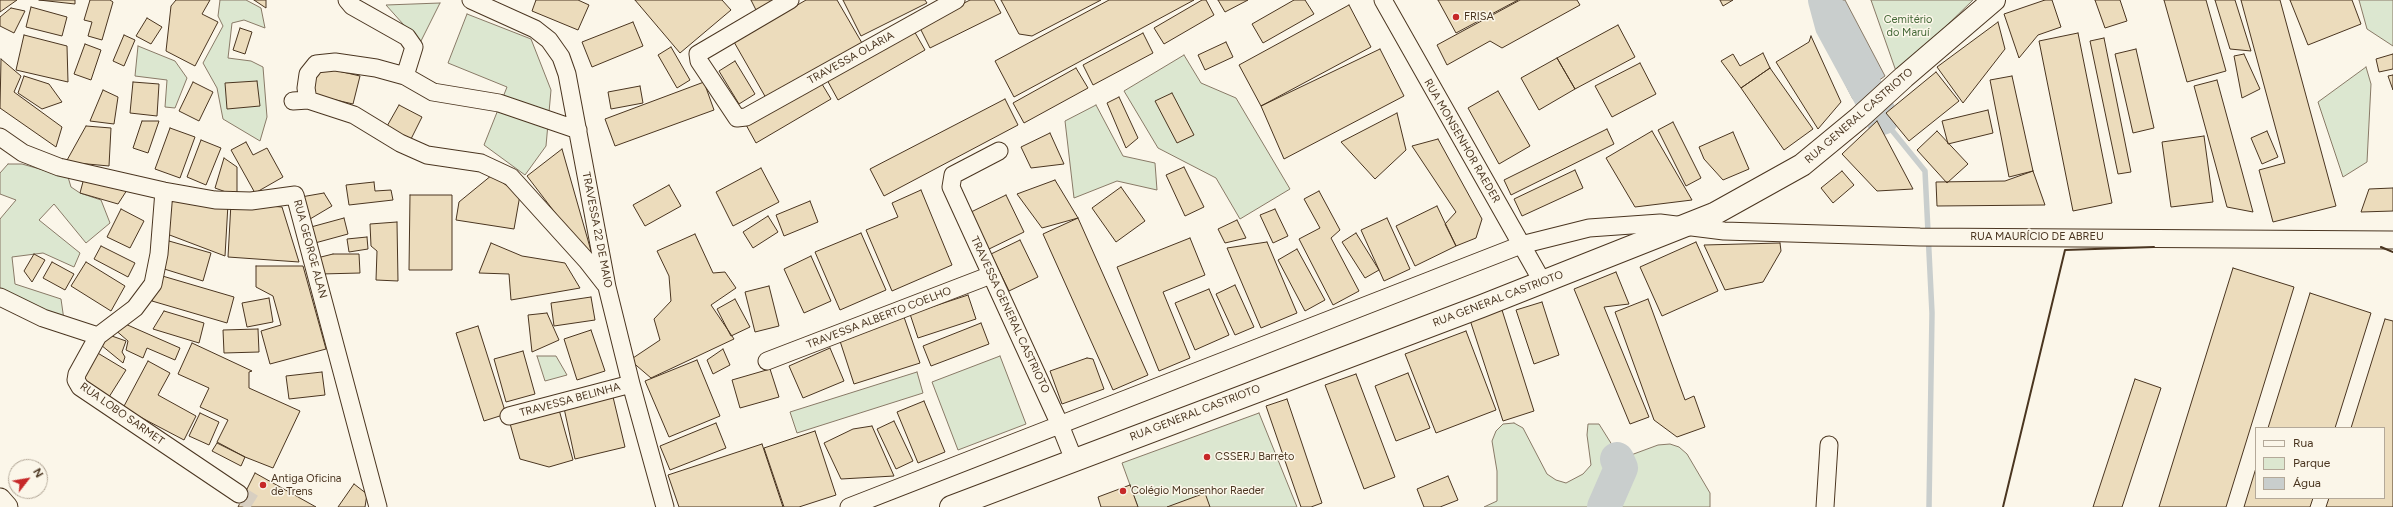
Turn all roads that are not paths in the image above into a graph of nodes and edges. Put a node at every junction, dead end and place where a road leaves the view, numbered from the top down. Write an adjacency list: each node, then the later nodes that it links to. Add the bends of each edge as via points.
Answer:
1 (347, 0): 7 (street, via 352,6 407,37 414,47)
2 (471, 0): 8 (street, TRAVESSA 22 DE MAIO, via 535,29 549,40 561,56 567,74)
3 (790, 0): 4 (street, TRAVESSA OLARIA, via 698,54 699,61 737,118 746,117)
4 (956, 0)
5 (1383, 0): 14 (street, RUA MONSENHOR RAEDER)
6 (1994, 0): 12 (main road, RUA GENERAL CASTRIOTO, via 1802,165 1714,214)
7 (405, 76): 8 (street, via 433,92 499,103); 17 (street, via 376,68 335,62 316,64 308,74 301,100 354,115 400,143 427,155 481,163 511,177 587,261)
8 (578, 130): 17 (street, TRAVESSA 22 DE MAIO)
9 (0, 137): 11 (street, RUA GEORGE ALAN, via 23,153 59,167)
10 (999, 151): 15 (street, TRAVESSA GENERAL CASTRIOTO, via 952,175 951,187)
11 (164, 191): 19 (street, via 160,254 153,284 134,308); 29 (street, RUA GEORGE ALAN, via 215,200 251,201 295,195)
12 (1681, 226): 13 (street, RUA MAURÍCIO DE ABREU, via 1724,231 1920,237); 14 (street, RUA MAURÍCIO DE ABREU, via 1660,223 1589,228); 16 (main road, RUA GENERAL CASTRIOTO)
13 (2393, 240)
14 (1521, 245): 16 (street, RUA MONSENHOR RAEDER); 23 (street, RUA MAURÍCIO DE ABREU)
15 (991, 275): 20 (street, TRAVESSA ALBERTO COELHO); 23 (street, TRAVESSA GENERAL CASTRIOTO)
16 (1542, 282): 25 (main road, RUA GENERAL CASTRIOTO)
17 (607, 287): 21 (street, TRAVESSA 22 DE MAIO)
18 (0, 297): 19 (street, via 43,318)
19 (98, 336): 26 (street, RUA LOBO SARMET, via 77,374 76,380 80,387)
20 (767, 361)
21 (631, 384): 22 (street, TRAVESSA BELINHA); 30 (street, TRAVESSA 22 DE MAIO)
22 (509, 416)
23 (1060, 425): 25 (street, TRAVESSA GENERAL CASTRIOTO); 31 (street, RUA MAURÍCIO DE ABREU)
24 (1830, 445): 33 (street)
25 (1074, 460): 32 (main road, RUA GENERAL CASTRIOTO)
26 (239, 494)
27 (0, 498): 28 (street)
28 (8, 507)
29 (378, 507)
30 (666, 507)
31 (849, 507)
32 (951, 507)
33 (1825, 507)

